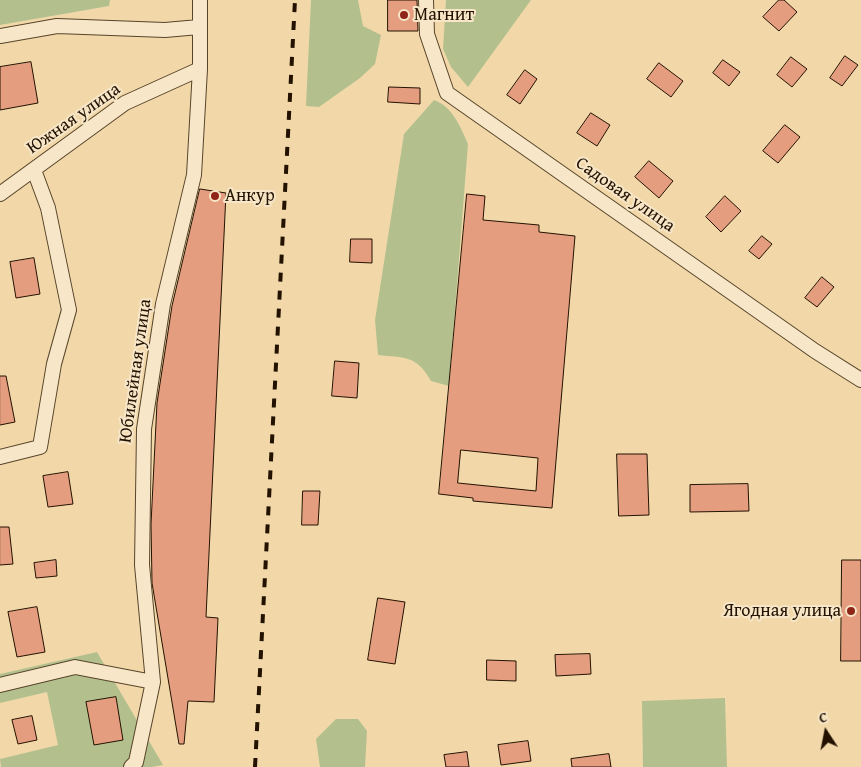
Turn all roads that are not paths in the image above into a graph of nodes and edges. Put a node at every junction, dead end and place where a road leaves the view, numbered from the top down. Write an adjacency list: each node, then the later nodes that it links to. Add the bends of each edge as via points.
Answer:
1 (200, 0): 3 (street, Юбилейная улица)
2 (426, 0): 8 (street, Садовая улица, via 427,34 447,93 806,346)
3 (199, 28): 4 (street, via 57,26); 5 (street, Юбилейная улица)
4 (0, 36)
5 (200, 69): 6 (street, Южная улица, via 125,103); 10 (street, Юбилейная улица, via 194,175 163,304 144,429 142,566)
6 (34, 170): 7 (street, Южная улица); 9 (street, via 48,208 69,310 54,364 40,446)
7 (0, 194)
8 (861, 380)
9 (0, 458)
10 (153, 682): 11 (street, via 75,667); 12 (street, Юбилейная улица, via 136,762)
11 (0, 686)
12 (131, 767)

